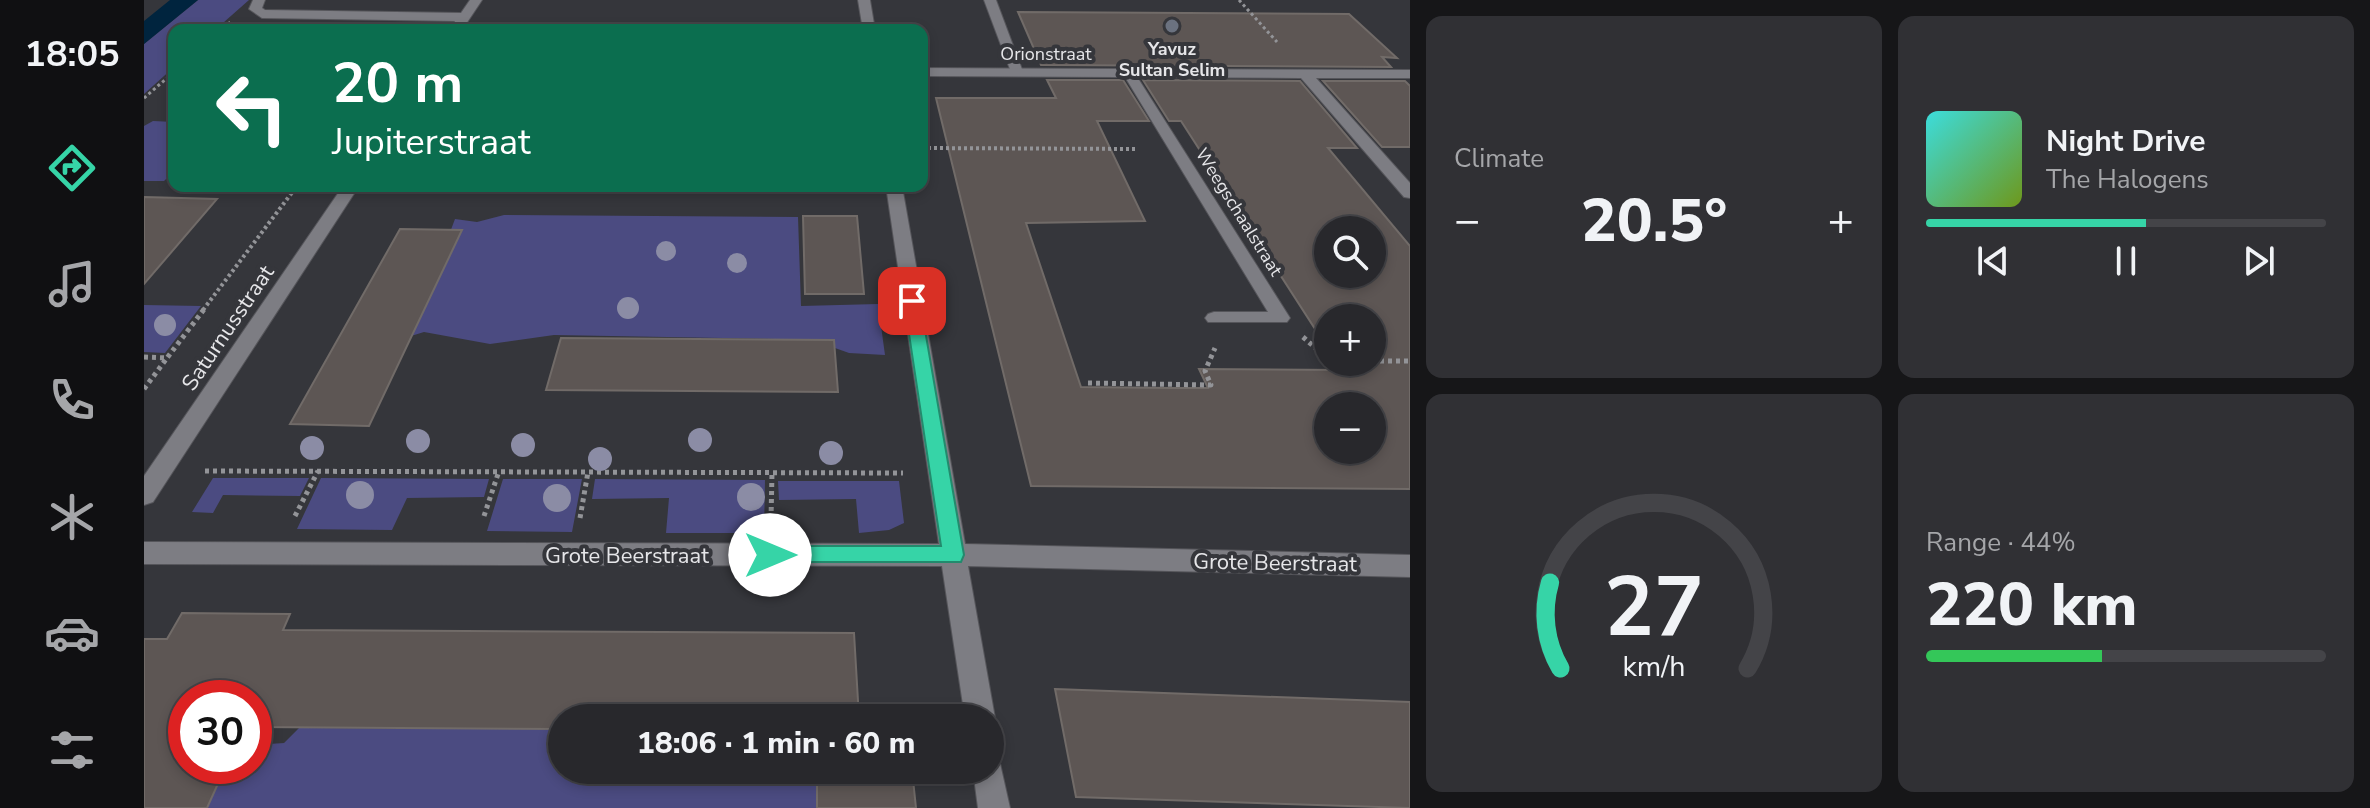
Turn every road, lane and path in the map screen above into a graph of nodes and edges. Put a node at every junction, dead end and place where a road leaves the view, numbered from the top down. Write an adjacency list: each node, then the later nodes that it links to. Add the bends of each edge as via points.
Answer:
1 (259, 0): 6 (street, via 255,9 262,14)
2 (476, 0): 6 (street)
3 (864, 0): 8 (street)
4 (990, 0): 10 (lane)
5 (1239, 0): 12 (path)
6 (464, 17): 7 (street)
7 (459, 24)
8 (868, 24)
9 (928, 72): 10 (street, Orionstraat)
10 (1017, 72): 11 (street, Orionstraat)
11 (1128, 72): 12 (street, Orionstraat); 17 (lane, Weegschaalstraat)
12 (1304, 73): 13 (street, Orionstraat); 21 (street)
13 (1410, 74)
14 (168, 77): 15 (path)
15 (144, 98)
16 (928, 148): 17 (path)
17 (1176, 149): 22 (lane, Weegschaalstraat, via 1281,318)
18 (292, 192): 24 (path)
19 (347, 192): 32 (street, Saturnusstraat)
20 (895, 192): 30 (street)
21 (1410, 193)
22 (1222, 318): 27 (path, via 1205,371 1211,385)
23 (144, 357): 24 (path)
24 (167, 358): 28 (path)
25 (1386, 361): 26 (path)
26 (1410, 361)
27 (1088, 383)
28 (144, 389)
29 (318, 471): 30 (path); 31 (path, via 205,471); 34 (path)
30 (940, 473): 35 (street)
31 (197, 484)
32 (144, 495)
33 (144, 553): 34 (street, Grote Beerstraat)
34 (277, 554): 35 (street, Grote Beerstraat)
35 (953, 555): 36 (street, Grote Beerstraat); 37 (street)
36 (1410, 566)
37 (978, 704)
38 (990, 784): 39 (street)
39 (994, 808)

